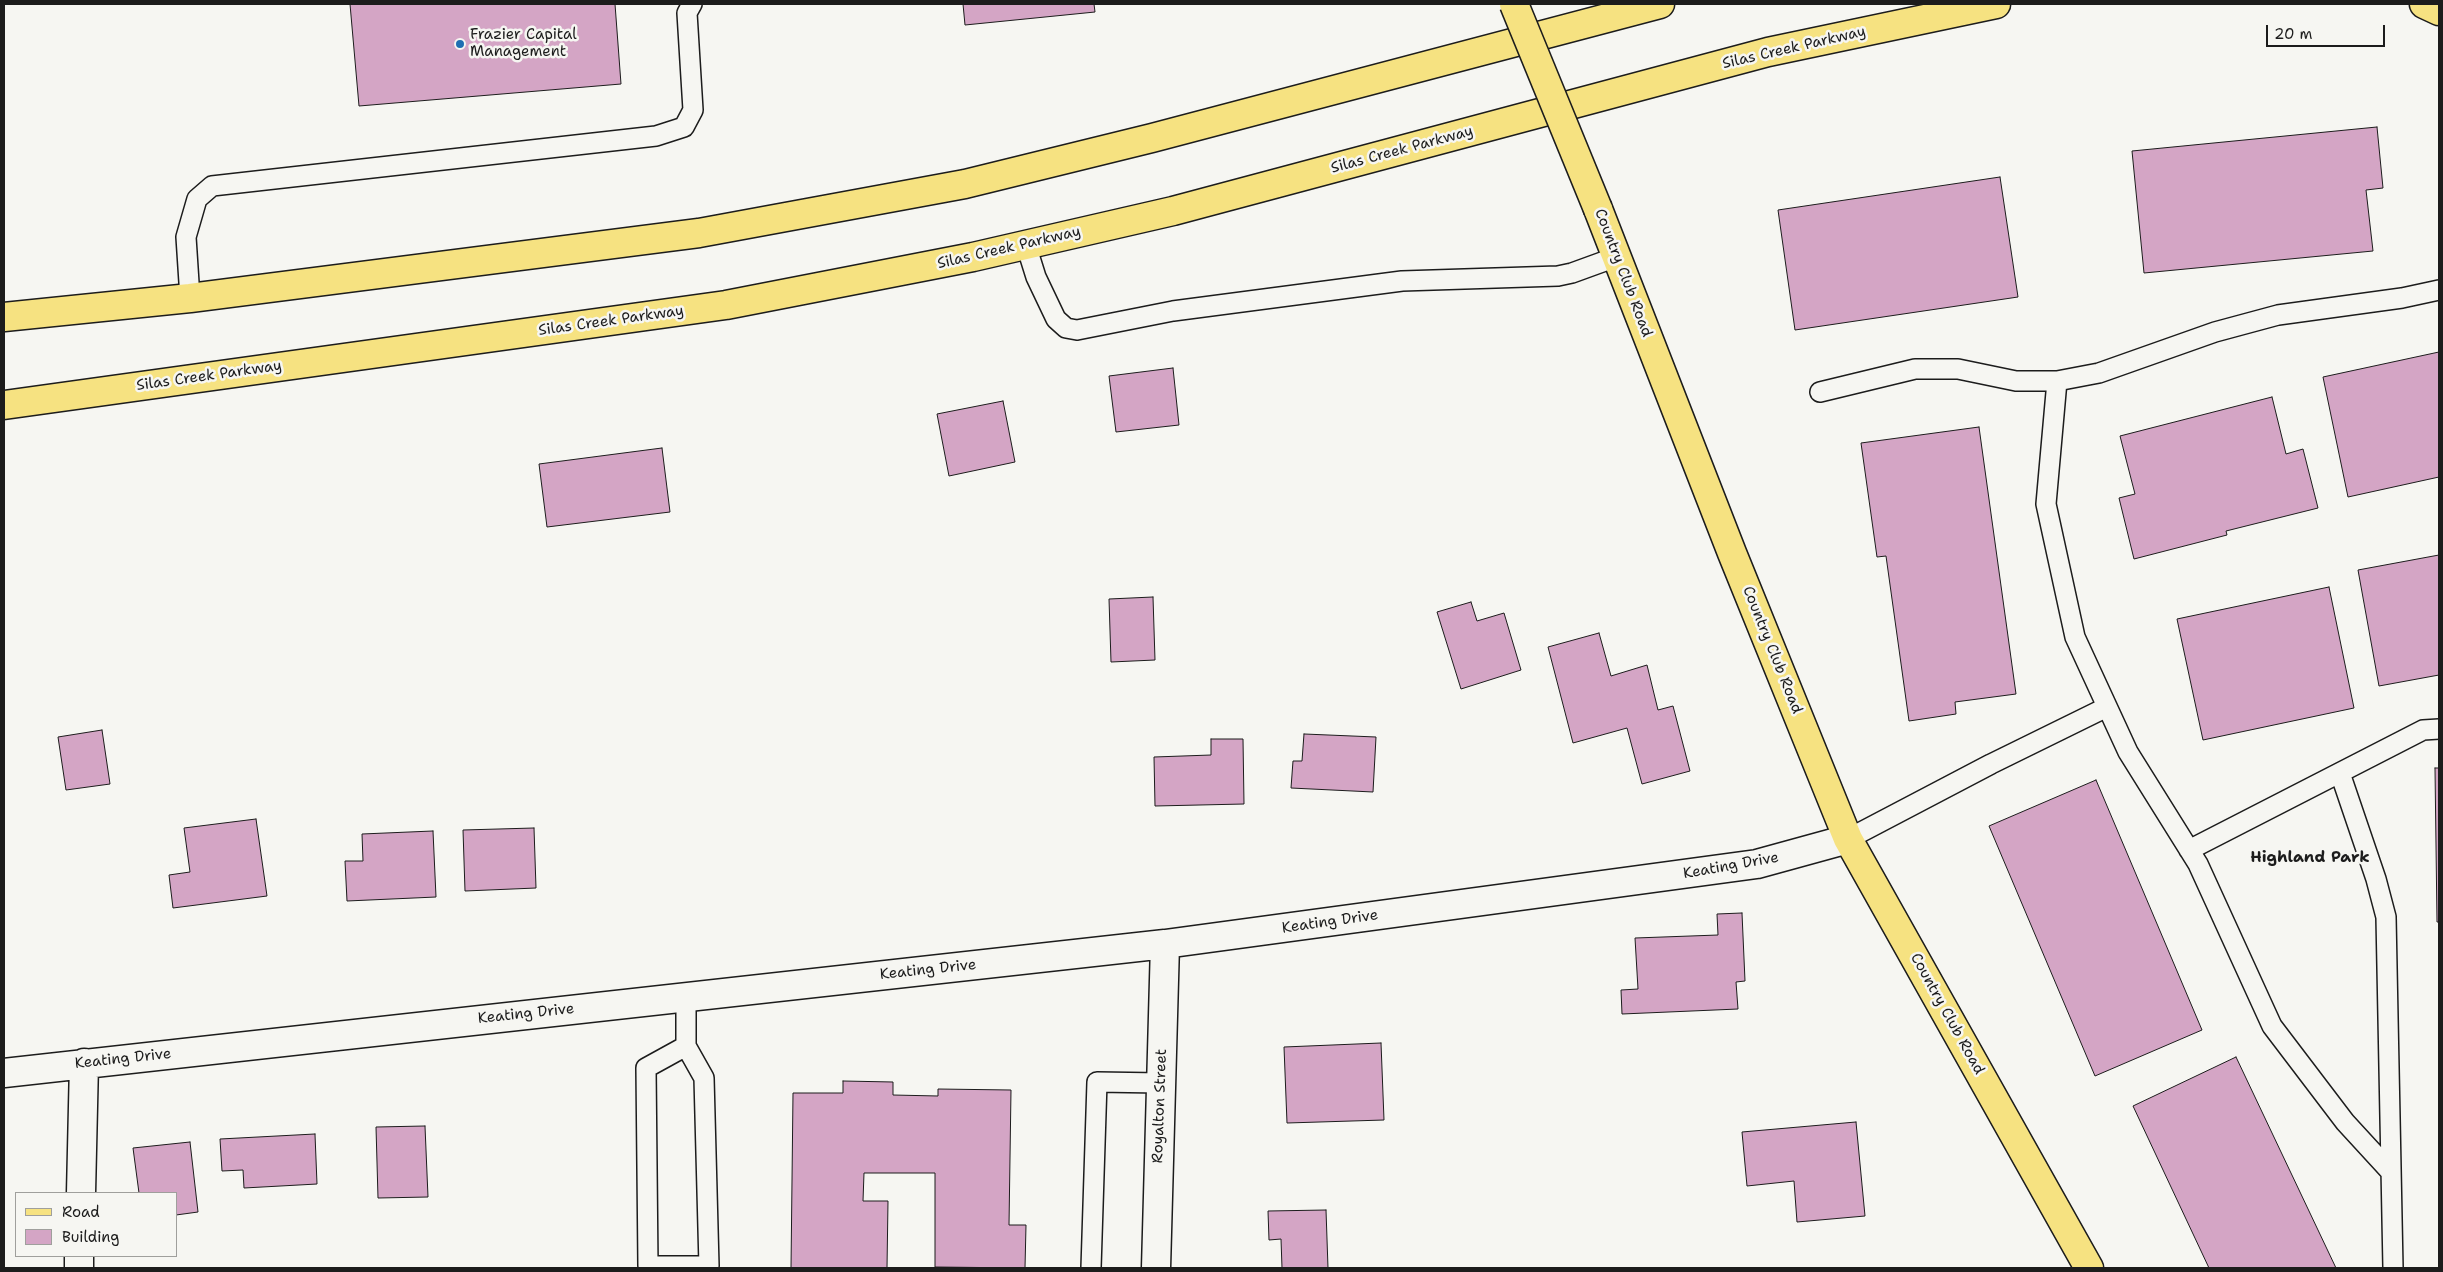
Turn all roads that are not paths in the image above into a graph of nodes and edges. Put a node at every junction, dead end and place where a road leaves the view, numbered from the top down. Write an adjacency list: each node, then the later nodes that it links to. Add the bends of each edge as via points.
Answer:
1 (692, 4): 10 (lane, via 687,13 693,110 684,127 656,136 212,186 197,200 186,237)
2 (1514, 4): 8 (main road, Country Club Road, bridge)
3 (1660, 4): 10 (main road, via 965,184 699,233)
4 (1996, 4): 7 (main road, Silas Creek Parkway, via 1768,52 1173,211)
5 (2424, 4): 6 (main road)
6 (2439, 11)
7 (1026, 245): 8 (lane, via 1036,277 1056,319 1066,328 1077,330 1173,311 1402,281 1558,276); 14 (main road, Silas Creek Parkway, via 726,305)
8 (1616, 258): 18 (main road, Country Club Road)
9 (2439, 290): 12 (lane, via 2278,316 2207,335 2099,373)
10 (190, 298): 11 (main road)
11 (4, 317)
12 (2057, 381): 13 (lane, via 2016,381 1958,369 1915,369); 15 (lane, via 2046,504 2075,637)
13 (1820, 392)
14 (4, 405)
15 (2107, 707): 18 (lane); 19 (lane, via 2128,752)
16 (2439, 729): 17 (lane, via 2423,730)
17 (2340, 774): 19 (lane); 26 (lane, via 2386,917)
18 (1848, 839): 20 (street, Keating Drive, via 1757,864); 30 (main road, Country Club Road)
19 (2189, 850): 26 (lane, via 2272,1026 2345,1122)
20 (1165, 944): 21 (street, Keating Drive); 25 (street, Royalton Street)
21 (686, 996): 22 (lane); 23 (street, Keating Drive)
22 (686, 1046): 22 (lane, via 646,1068 648,1266 709,1266 704,1078)
23 (84, 1063): 24 (street, Keating Drive); 27 (street)
24 (4, 1073)
25 (1161, 1083): 28 (lane, via 1097,1082); 29 (street, Royalton Street)
26 (2390, 1171): 31 (lane)
27 (81, 1192)
28 (1091, 1268)
29 (1156, 1268)
30 (2089, 1268)
31 (2393, 1268)

